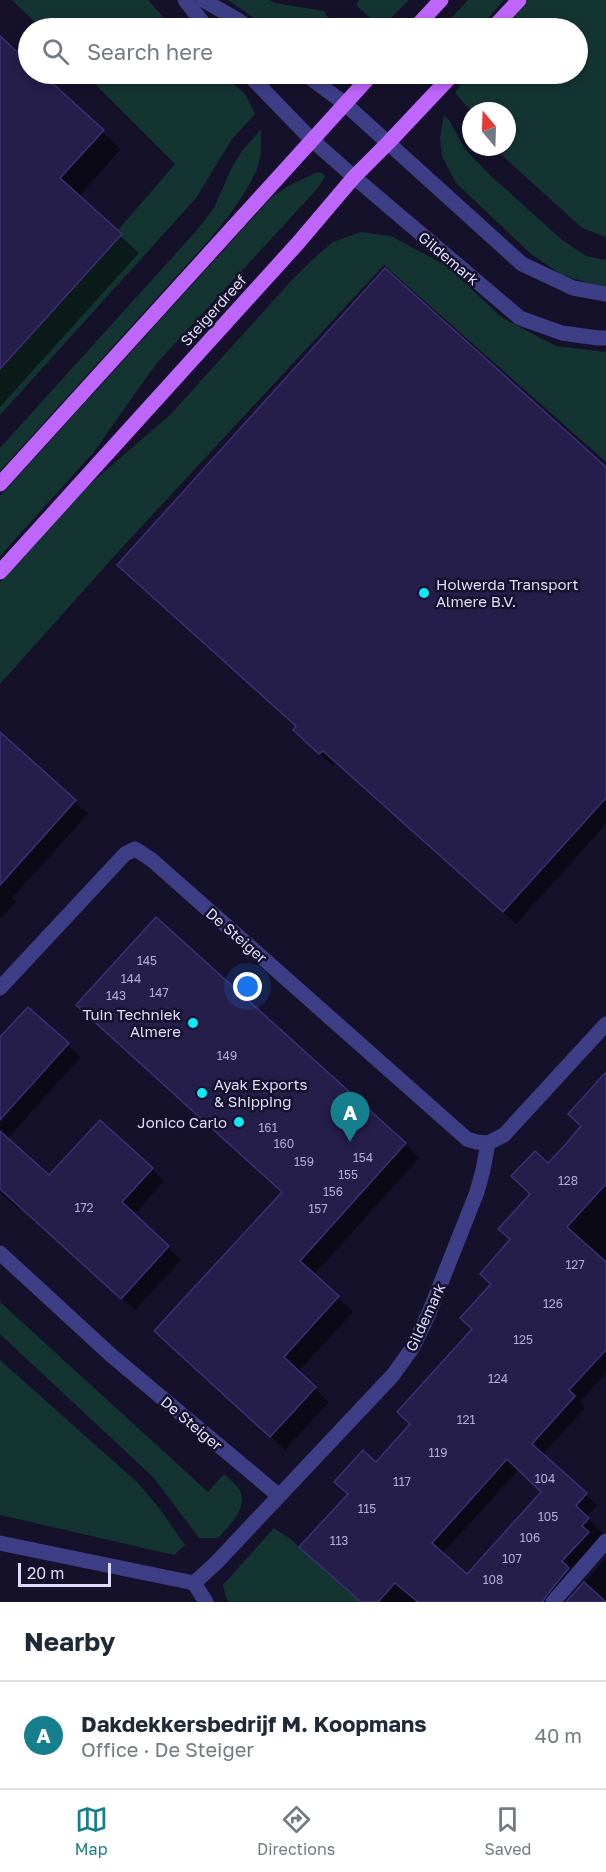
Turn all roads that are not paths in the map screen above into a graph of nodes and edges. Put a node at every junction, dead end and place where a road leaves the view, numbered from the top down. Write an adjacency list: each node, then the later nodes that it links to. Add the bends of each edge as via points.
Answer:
1 (185, 0): 5 (street)
2 (203, 0): 6 (street)
3 (441, 0): 7 (main road)
4 (519, 0): 8 (main road)
5 (199, 18)
6 (234, 18)
7 (424, 18)
8 (502, 18)
9 (258, 84): 14 (street, Gildemark)
10 (318, 84): 13 (street)
11 (363, 84): 13 (main road)
12 (444, 84): 15 (main road, Steigerdreef)
13 (344, 104): 14 (main road); 15 (street)
14 (311, 139): 16 (street, Gildemark); 19 (main road)
15 (388, 143): 16 (main road, Steigerdreef); 17 (street, via 522,264 573,288)
16 (354, 177): 18 (street, Gildemark, via 520,318 562,333); 20 (main road, Steigerdreef)
17 (606, 294)
18 (606, 338)
19 (0, 484)
20 (0, 572)
21 (0, 988): 23 (street, De Steiger, via 117,862 135,849 467,1138)
22 (606, 1024): 23 (street, via 504,1135)
23 (488, 1143): 25 (street, Gildemark, via 477,1192 413,1347 393,1375)
24 (0, 1253): 25 (street, De Steiger, via 112,1356)
25 (278, 1495): 28 (street, Gildemark)
26 (606, 1541): 30 (street)
27 (0, 1543): 28 (street)
28 (194, 1583): 29 (street)
29 (206, 1602)
30 (553, 1602)

